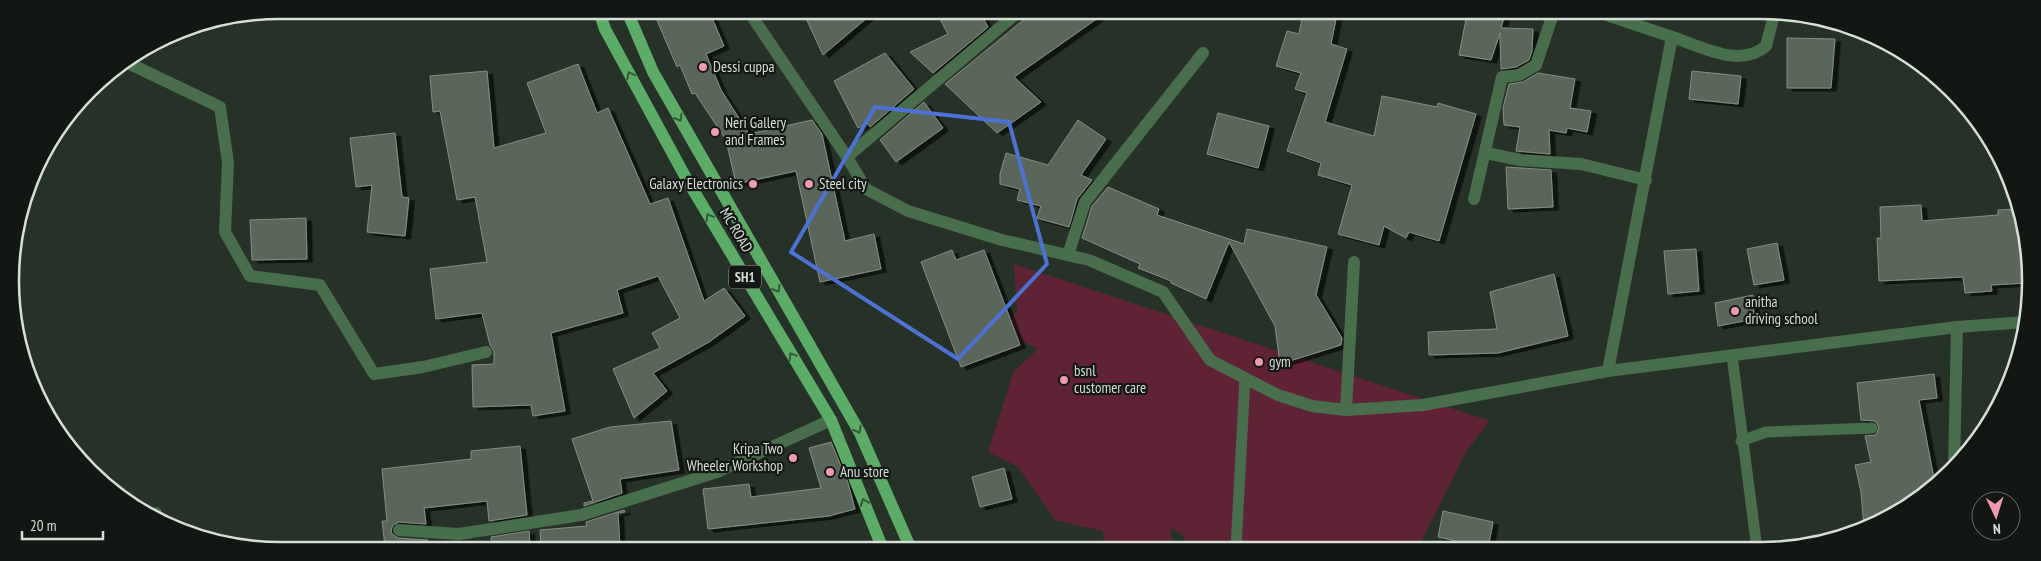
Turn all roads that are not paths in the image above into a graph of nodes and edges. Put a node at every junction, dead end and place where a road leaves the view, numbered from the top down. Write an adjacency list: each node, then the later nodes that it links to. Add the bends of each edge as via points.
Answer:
1 (601, 19): 24 (main road, MC ROAD / SH1, one-way to 1, via 686,178)
2 (631, 19): 30 (main road, MC ROAD / SH1, one-way to 30, via 653,72 860,433)
3 (758, 19): 12 (street)
4 (1010, 19): 12 (street)
5 (1551, 19): 11 (street, via 1536,65 1520,75 1502,77)
6 (1619, 19): 8 (street)
7 (1773, 19): 8 (street, via 1766,46 1753,56 1726,55)
8 (1672, 37): 13 (street)
9 (1203, 53): 15 (street, via 1085,202)
10 (132, 65): 19 (street, via 220,107 228,163 225,232 250,276 320,284 374,374 423,368)
11 (1486, 153): 13 (street, via 1520,160 1581,164); 14 (street)
12 (847, 156): 15 (street, via 866,189 908,211 1002,240)
13 (1646, 180): 21 (street)
14 (1474, 199)
15 (1068, 255): 22 (street, via 1089,260 1164,292 1210,360)
16 (1354, 262): 23 (street)
17 (2019, 323): 18 (street)
18 (1957, 327): 20 (street); 27 (street)
19 (486, 352)
20 (1732, 356): 21 (street); 26 (lane)
21 (1608, 371): 23 (street, via 1423,405)
22 (1245, 378): 23 (street, via 1278,395 1312,406); 31 (lane)
23 (1346, 410)
24 (831, 420): 28 (street, via 717,472 581,514 459,534); 29 (main road, MC ROAD / SH1, one-way to 24)
25 (1872, 428): 26 (lane, via 1766,432)
26 (1741, 441): 32 (lane)
27 (1954, 456)
28 (399, 530)
29 (880, 542)
30 (908, 542)
31 (1236, 542)
32 (1756, 542)

